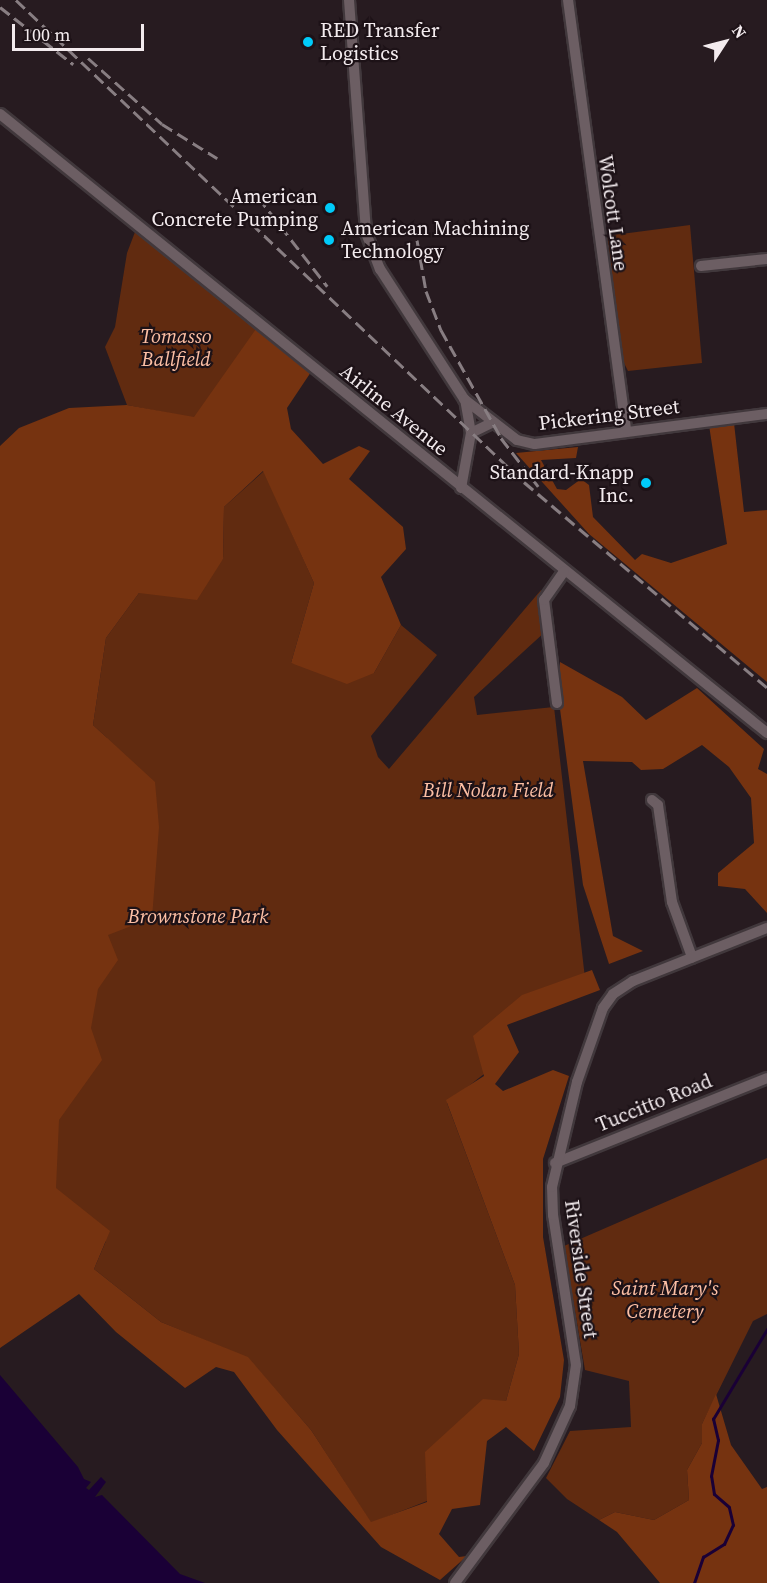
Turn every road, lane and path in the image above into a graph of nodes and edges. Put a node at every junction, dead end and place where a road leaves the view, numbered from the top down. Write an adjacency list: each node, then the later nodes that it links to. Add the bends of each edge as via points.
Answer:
1 (349, 0): 6 (street, Pickering Street, via 366,233 380,269)
2 (568, 0): 9 (street, Wolcott Lane)
3 (0, 114): 11 (street, Airline Avenue)
4 (767, 259): 5 (street)
5 (701, 266)
6 (464, 399): 8 (street, Pickering Street); 10 (street)
7 (767, 414): 9 (street, Pickering Street)
8 (494, 422): 9 (street, Pickering Street, via 517,440 535,444); 10 (street)
9 (626, 431)
10 (471, 433): 11 (street)
11 (461, 488): 12 (street, Airline Avenue)
12 (564, 571): 13 (street, via 544,600); 14 (street, Airline Avenue)
13 (557, 702)
14 (767, 733)
15 (652, 800): 17 (street, via 658,805 672,902)
16 (767, 927): 17 (street, Riverside Street)
17 (692, 957): 19 (street, Riverside Street, via 633,981 608,1000 577,1082)
18 (767, 1078): 19 (street, Tuccitto Road)
19 (555, 1163): 20 (street, Riverside Street, via 553,1215 573,1338 576,1383 564,1424 550,1453)
20 (455, 1583)

